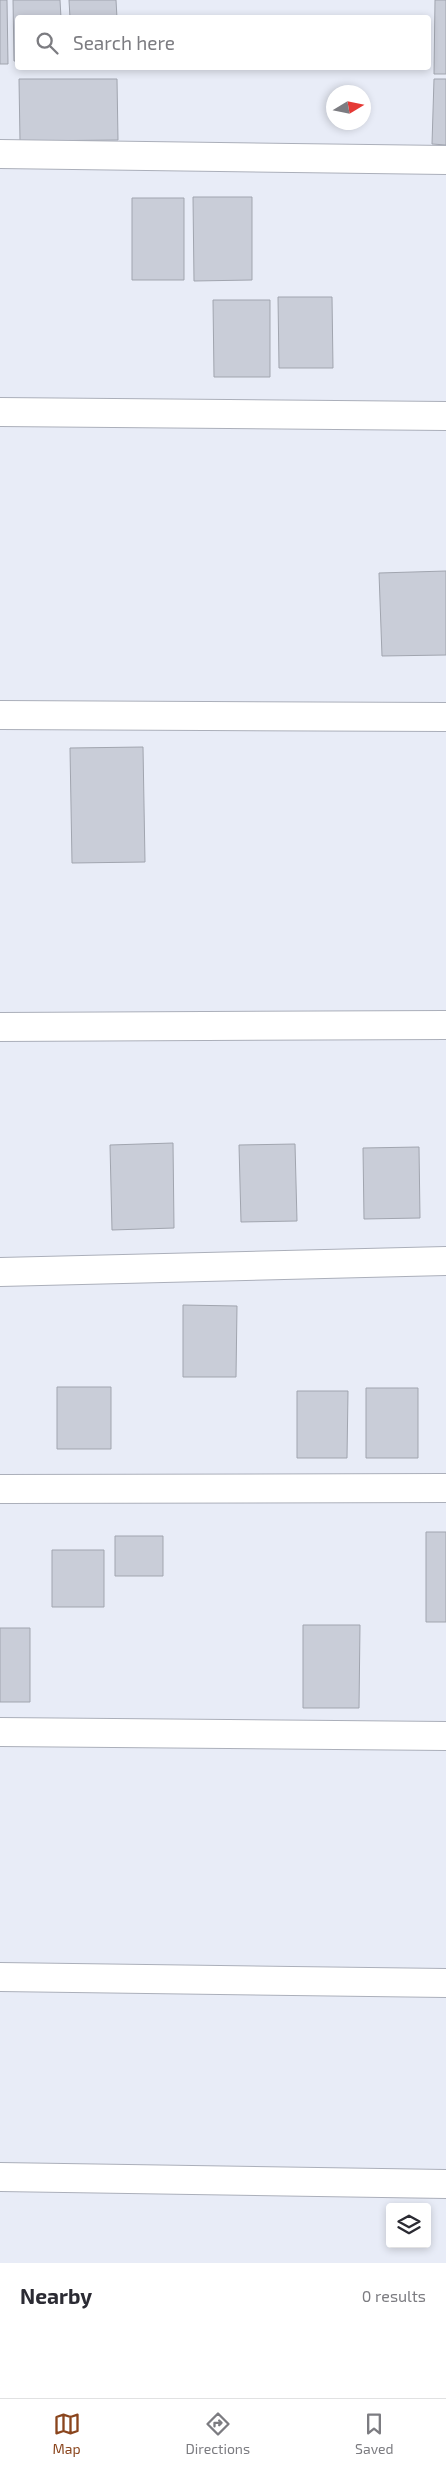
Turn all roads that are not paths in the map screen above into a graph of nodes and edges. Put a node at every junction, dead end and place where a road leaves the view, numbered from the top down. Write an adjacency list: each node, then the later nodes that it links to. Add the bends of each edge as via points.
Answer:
1 (0, 154): 2 (street)
2 (446, 160)
3 (0, 412): 4 (street)
4 (446, 416)
5 (0, 716): 6 (street)
6 (446, 718)
7 (446, 1025): 8 (street)
8 (0, 1027)
9 (446, 1261): 10 (street)
10 (0, 1272)
11 (446, 1488): 12 (street)
12 (0, 1490)
13 (0, 1732): 14 (street)
14 (446, 1736)
15 (0, 1977): 16 (street)
16 (446, 1983)
17 (0, 2177): 18 (street)
18 (446, 2184)

